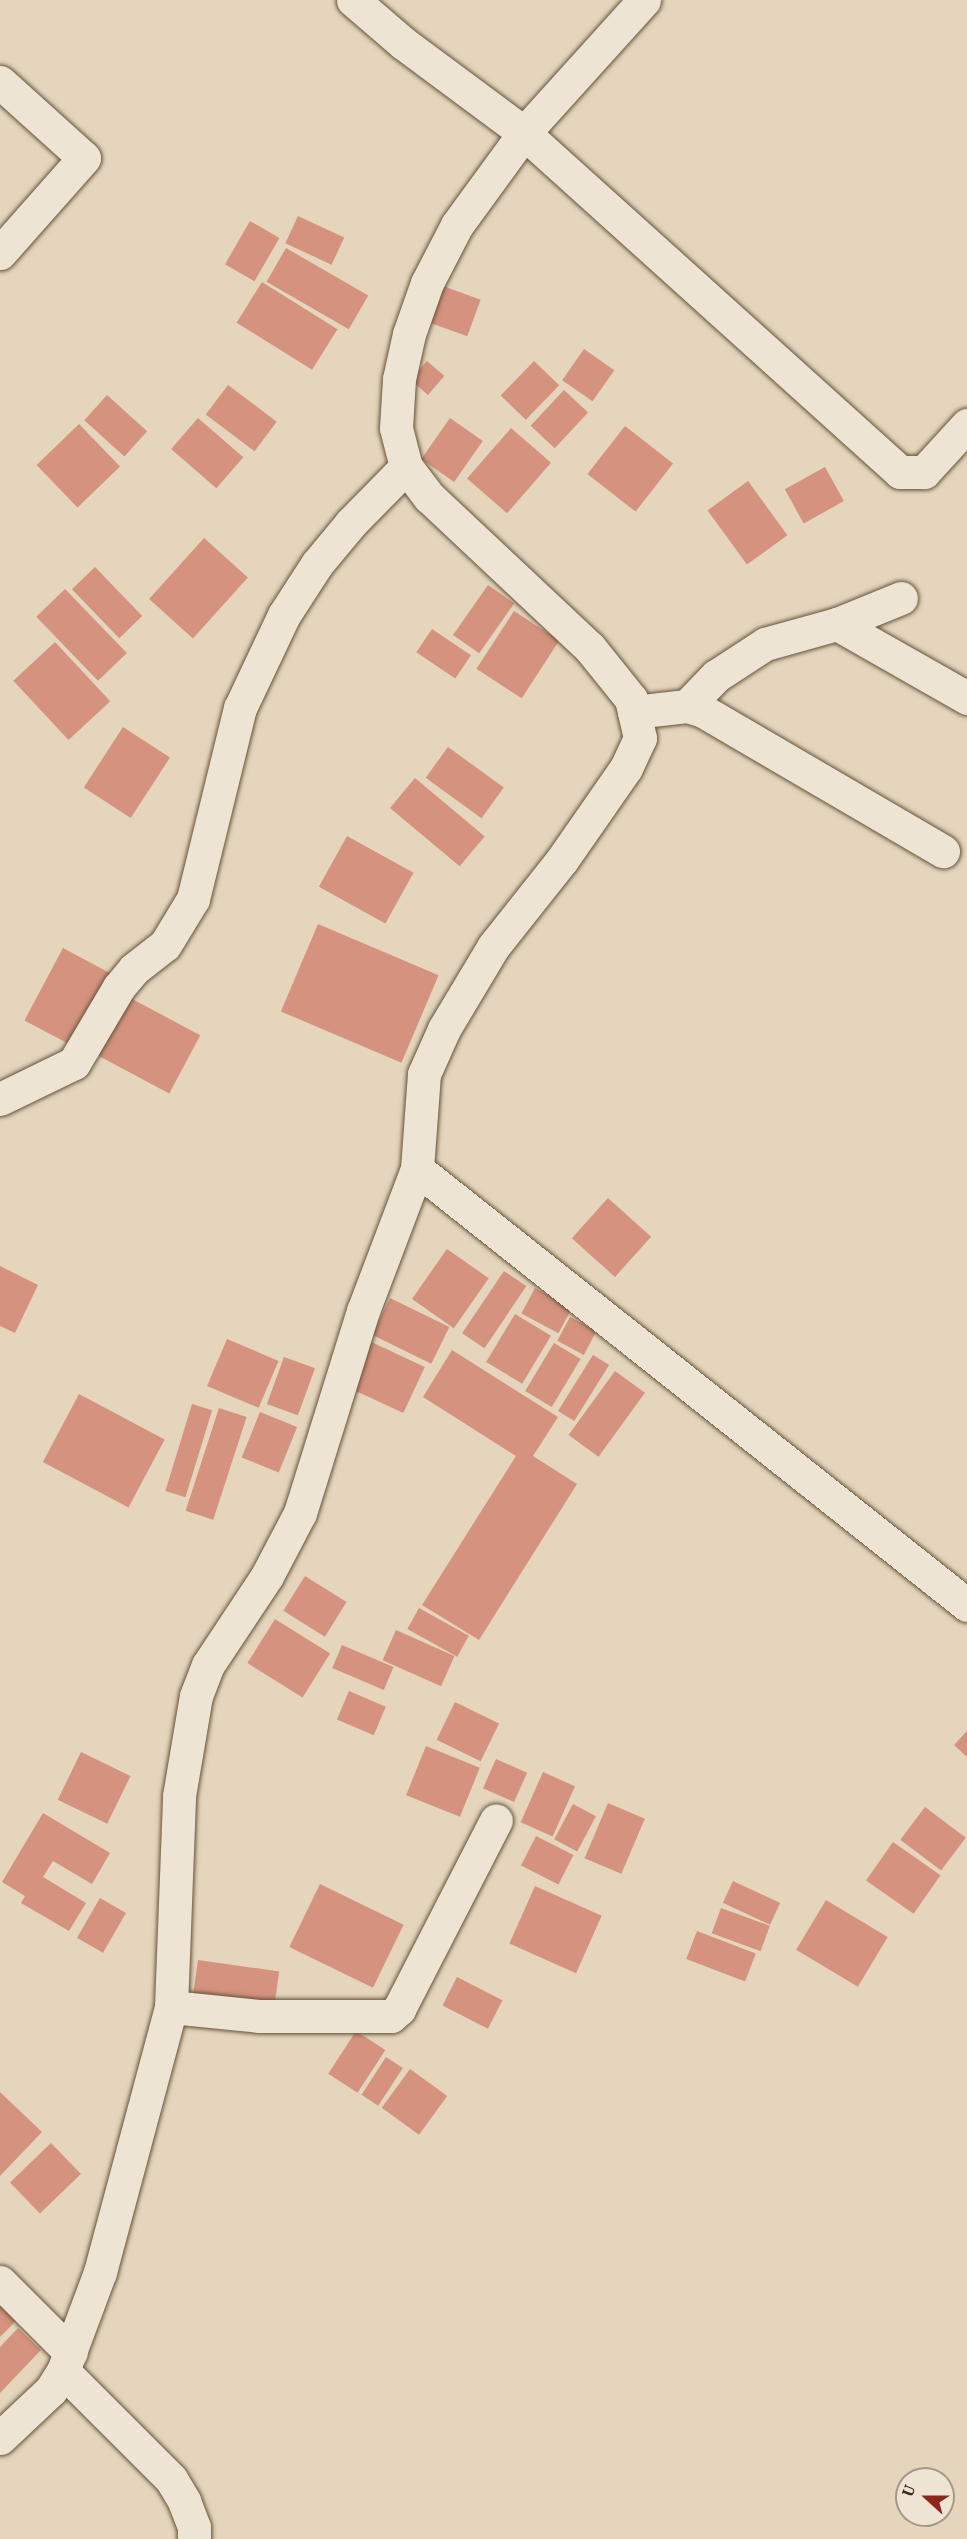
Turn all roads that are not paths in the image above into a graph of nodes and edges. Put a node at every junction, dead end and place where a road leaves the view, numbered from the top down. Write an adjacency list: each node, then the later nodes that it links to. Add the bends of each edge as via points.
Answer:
1 (353, 0): 4 (street, via 403,43)
2 (644, 0): 4 (street)
3 (0, 82): 5 (street, via 84,158)
4 (524, 133): 6 (street, via 900,472 924,472); 7 (street, via 457,225 427,283 399,379 396,428)
5 (0, 253)
6 (967, 425)
7 (406, 467): 12 (street, via 429,496 590,648 631,699); 14 (street, via 317,564 285,615 240,708 193,899 165,945 134,969 120,987 74,1063)
8 (901, 598): 9 (street)
9 (837, 624): 10 (street); 11 (street, via 765,644 716,676)
10 (967, 698)
11 (687, 706): 12 (street); 13 (street, via 703,711)
12 (634, 712): 15 (street, via 640,738 626,768 562,860 493,947 434,1049 419,1104)
13 (943, 851)
14 (0, 1099)
15 (417, 1169): 16 (street); 18 (street, via 363,1311 300,1513 267,1576 208,1665 196,1696 179,1796)
16 (967, 1605)
17 (496, 1820): 18 (street, via 399,2009 391,2016 259,2016)
18 (171, 2007): 20 (street, via 100,2272)
19 (0, 2282): 20 (street)
20 (67, 2362): 21 (street, via 51,2390); 22 (street, via 171,2479 194,2527)
21 (0, 2438)
22 (194, 2539)

